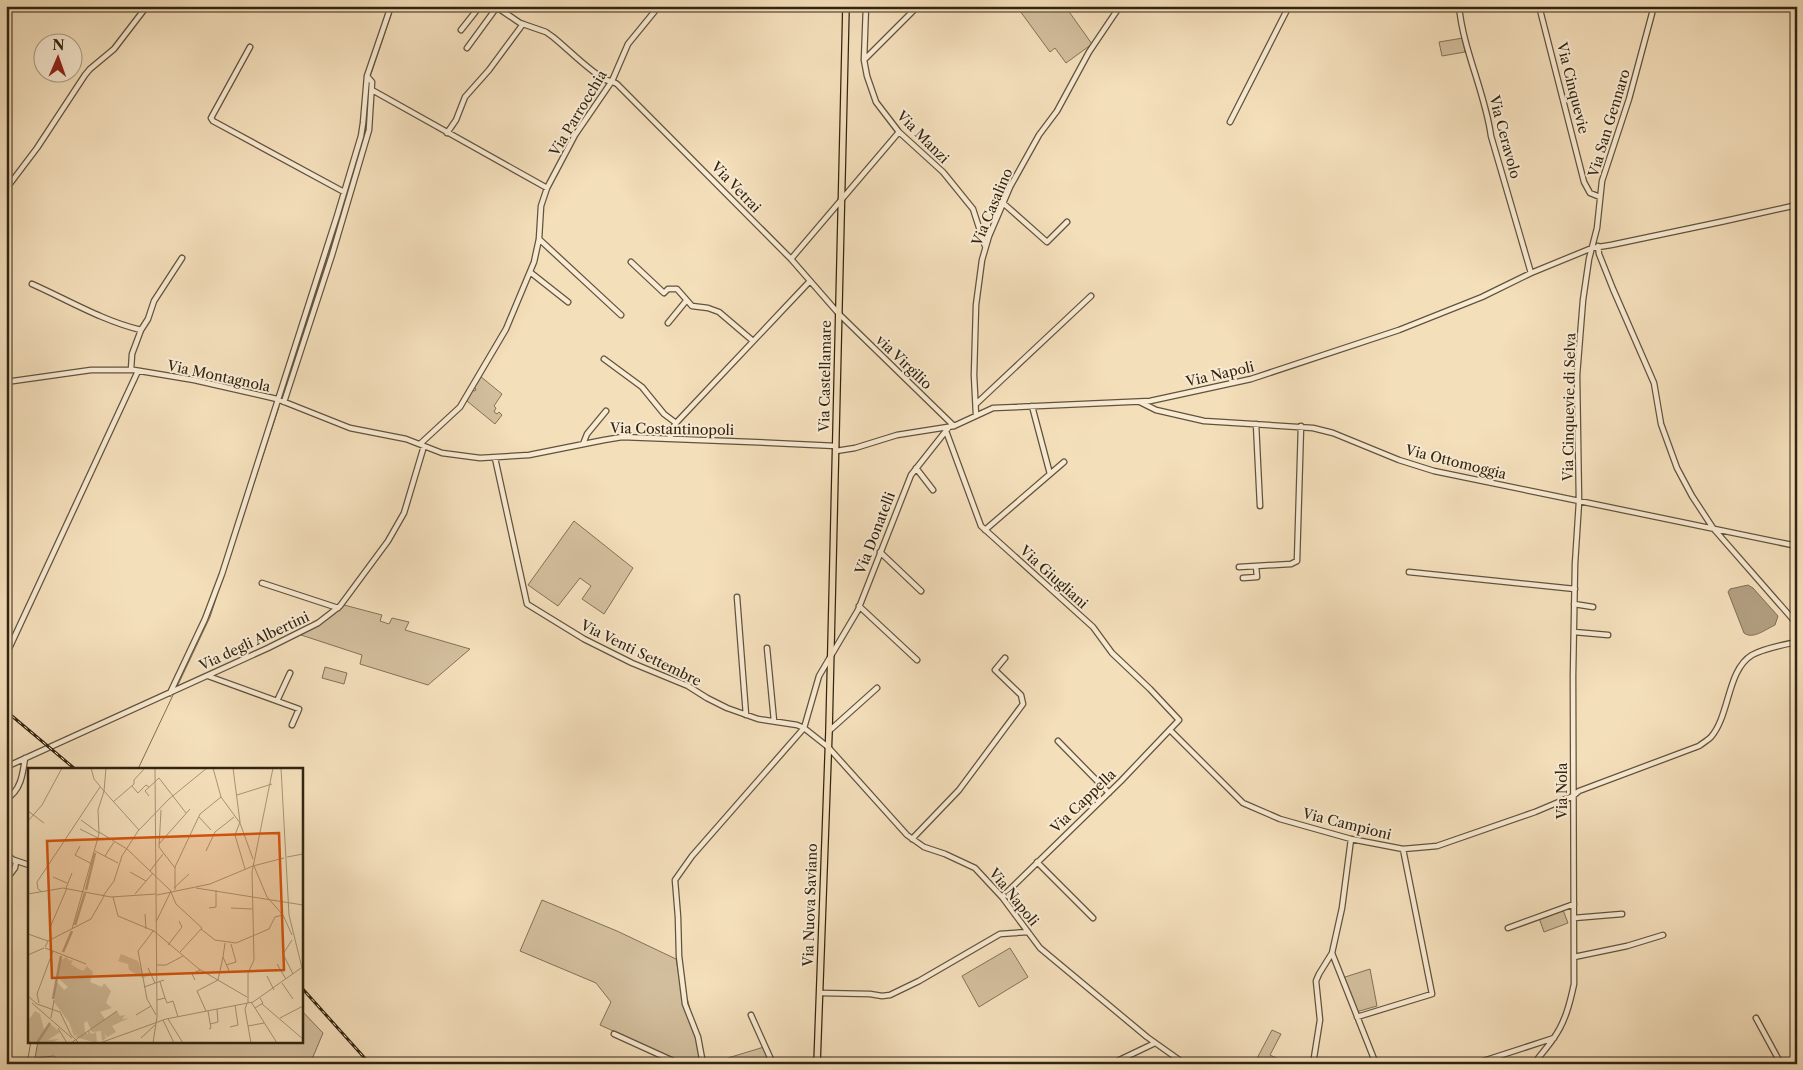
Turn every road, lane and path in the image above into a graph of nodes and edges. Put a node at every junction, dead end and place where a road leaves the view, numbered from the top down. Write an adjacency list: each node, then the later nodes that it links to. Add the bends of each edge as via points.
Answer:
1 (146, 6): 26 (street, via 114,49 85,75)
2 (390, 6): 19 (street)
3 (480, 6): 15 (street)
4 (659, 6): 20 (street, Via Parrocchia, via 628,44)
5 (846, 6): 29 (main road, Via Castellamare)
6 (866, 6): 18 (street, Via Manzi)
7 (918, 6): 18 (street)
8 (1120, 6): 30 (street, Via Casalino, via 1080,67)
9 (1289, 6): 22 (street)
10 (1459, 6): 41 (street, Via Ceravolo, via 1462,30)
11 (1539, 6): 28 (street, Via Cinquevie, via 1584,182 1590,193)
12 (1654, 6): 28 (street, Via San Gennaro)
13 (496, 7): 14 (street, Via Vetrai); 17 (street)
14 (524, 24): 20 (street, Via Vetrai, via 554,37 597,73); 23 (street, via 465,97 456,120)
15 (461, 30)
16 (250, 48): 27 (street, via 211,118)
17 (467, 48)
18 (864, 60): 24 (street, Via Manzi, via 876,102)
19 (368, 78): 21 (street, via 372,82); 27 (street, via 362,130)
20 (612, 81): 25 (street, Via Parrocchia, via 575,135); 38 (street, Via Vetrai, via 648,113)
21 (372, 90): 23 (street); 56 (street, via 370,130 332,255)
22 (1230, 122)
23 (447, 132): 25 (street)
24 (899, 132): 29 (street); 35 (street, Via Manzi, via 943,172 972,210)
25 (547, 188): 33 (street, Via Parrocchia, via 541,206)
26 (6, 189)
27 (344, 192): 56 (street)
28 (1600, 197): 36 (street, Via San Gennaro)
29 (843, 199): 38 (street); 47 (main road, Via Castellamare)
30 (1003, 203): 32 (street, via 1047,242); 35 (street, Via Casalino)
31 (1797, 205): 34 (street, Via Napoli)
32 (1067, 222)
33 (539, 239): 40 (street, Via Parrocchia); 48 (street)
34 (1598, 246): 36 (street, Via Napoli); 79 (street, via 1623,314 1654,383 1661,424 1677,468)
35 (986, 247): 58 (street, Via Casalino, via 976,306)
36 (1592, 248): 41 (street, Via Napoli); 76 (street, Via Cinquevie di Selva, via 1583,300 1577,375)
37 (182, 258): 50 (street, via 154,301)
38 (792, 259): 42 (street, Via Vetrai)
39 (631, 262): 45 (street, via 664,293 668,289 678,289)
40 (530, 272): 46 (street); 69 (street, Via Parrocchia, via 506,329 464,400)
41 (1531, 273): 57 (street, Via Napoli, via 1399,330 1331,354 1251,379)
42 (810, 280): 47 (street, Via Vetrai); 51 (street)
43 (32, 284): 50 (street)
44 (1091, 296): 58 (street)
45 (686, 301): 49 (street); 51 (street, via 692,306 719,312)
46 (568, 302)
47 (839, 314): 64 (street, via Virgilio); 70 (main road, Via Castellamare)
48 (621, 315)
49 (668, 323)
50 (141, 330): 53 (street, via 132,354)
51 (753, 341): 62 (street)
52 (604, 359): 62 (street, via 642,387 664,414)
53 (131, 370): 54 (street, Via Montagnola); 55 (street, Via Montagnola, via 92,370)
54 (138, 371): 56 (street, Via Montagnola, via 194,380); 101 (street)
55 (6, 382)
56 (281, 401): 69 (street, Via Montagnola, via 350,428); 107 (street, via 220,582)
57 (1140, 402): 59 (street, Via Napoli); 63 (street, Via Ottomoggia, via 1156,410 1204,421)
58 (976, 404): 61 (street, Via Casalino)
59 (1032, 406): 61 (street, Via Napoli, via 993,408); 74 (street)
60 (606, 411): 68 (street)
61 (976, 415): 64 (street, Via Napoli)
62 (676, 423): 67 (street)
63 (1256, 424): 65 (street, Via Ottomoggia); 77 (street)
64 (952, 426): 66 (street, Via Donatelli); 70 (street, Via Napoli, via 896,434 855,448)
65 (1301, 426): 76 (street, Via Ottomoggia, via 1325,430 1434,471); 83 (street, via 1297,561)
66 (946, 432): 73 (street, Via Donatelli); 80 (street, Via Giugliani)
67 (670, 439): 68 (street, Via Costantinopoli, via 622,437); 70 (street, Via Costantinopoli)
68 (583, 444): 71 (street, Via Costantinopoli)
69 (422, 445): 71 (street, Via Costantinopoli, via 450,454); 94 (street, Via degli Albertini, via 404,513 388,541)
70 (836, 448): 100 (main road, Via Castellamare)
71 (495, 458): 109 (street, Via Venti Settembre, via 528,604 608,652 672,678)
72 (1064, 462): 74 (street)
73 (916, 468): 75 (street); 82 (street, Via Donatelli)
74 (1050, 474): 80 (street)
75 (933, 490)
76 (1579, 502): 78 (street, Via Cinquevie di Selva); 79 (street, Via Ottomoggia)
77 (1260, 506)
78 (1579, 508): 88 (street, Via Nola)
79 (1713, 528): 81 (street, Via Ottomoggia); 95 (street)
80 (985, 530): 110 (street, Via Giugliani, via 1093,627 1112,653)
81 (1797, 546)
82 (880, 552): 89 (street); 92 (street, Via Donatelli)
83 (1256, 566): 84 (street); 86 (street, via 1256,577)
84 (1239, 567)
85 (1409, 572): 88 (street)
86 (1243, 578)
87 (262, 583): 94 (street)
88 (1574, 588): 91 (street, Via Nola)
89 (921, 591)
90 (737, 597): 109 (street)
91 (1574, 604): 93 (street); 96 (street, Via Nola)
92 (859, 606): 100 (street, Via Donatelli); 103 (street)
93 (1593, 607)
94 (338, 608): 105 (street, Via degli Albertini, via 318,623)
95 (1797, 624)
96 (1574, 632): 97 (street); 121 (street, Via Nola)
97 (1608, 635)
98 (1797, 642): 121 (street, Via Campioni, via 1751,656 1738,671 1711,737 1699,746 1578,791)
99 (767, 648): 111 (street)
100 (831, 654): 113 (street, Via Donatelli, via 819,676); 115 (main road, Via Castellamare)
101 (6, 655)
102 (1004, 658): 123 (street, via 995,670 1020,695 1024,704 959,790)
103 (917, 660)
104 (290, 673): 108 (street)
105 (208, 676): 107 (street, Via degli Albertini); 108 (street)
106 (878, 688): 115 (street)
107 (174, 691): 118 (street, Via degli Albertini)
108 (277, 701): 112 (street, via 299,709)
109 (746, 715): 111 (street, Via Venti Settembre)
110 (1179, 720): 114 (street, Via Cappella)
111 (774, 722): 113 (street, Via Venti Settembre)
112 (292, 725)
113 (804, 728): 117 (street, Via Venti Settembre); 149 (street, via 692,856 675,880 685,1004 698,1037)
114 (1170, 730): 120 (street, Via Cappella); 124 (street, Via Campioni, via 1243,803 1280,819)
115 (829, 731): 117 (main road, Via Castellamare)
116 (1058, 741): 120 (street)
117 (828, 747): 123 (street, Via Napoli); 141 (main road, Via Nuova Saviano)
118 (25, 758): 119 (street, Via degli Albertini); 122 (street, via 22,776 13,794)
119 (6, 767)
120 (1109, 793): 128 (street, Via Cappella)
121 (1574, 796): 125 (street, Via Campioni, via 1437,846); 132 (street, Via Nola)
122 (6, 799)
123 (912, 839): 131 (street, Via Napoli, via 975,868)
124 (1351, 840): 125 (street, Via Campioni); 139 (street)
125 (1403, 849): 143 (street, via 1432,994)
126 (6, 854): 127 (street)
127 (14, 860): 129 (street); 130 (street, via 15,868)
128 (1037, 862): 131 (street, Via Cappella); 134 (street)
129 (28, 865)
130 (6, 880)
131 (1002, 897): 137 (street, Via Napoli)
132 (1574, 904): 135 (street, Via Nola); 136 (street)
133 (1622, 914): 135 (street)
134 (1093, 918)
135 (1574, 918): 140 (street, Via Nola)
136 (1508, 928)
137 (1028, 932): 141 (street, via 1000,934 890,995); 147 (street, Via Napoli, via 1040,948)
138 (1663, 935): 140 (street)
139 (1332, 953): 143 (street); 154 (street, via 1316,981 1320,1020)
140 (1574, 957): 146 (street, Via Nola, via 1572,995)
141 (820, 993): 151 (main road, Via Nuova Saviano)
142 (751, 1015): 150 (street)
143 (1357, 1017): 155 (street)
144 (1756, 1018): 158 (street)
145 (614, 1034): 148 (street)
146 (1554, 1038): 156 (street); 157 (street, Via Nola)
147 (1155, 1043): 152 (street); 153 (street, Via Napoli)
148 (680, 1064)
149 (703, 1064)
150 (772, 1064)
151 (817, 1064)
152 (1111, 1064)
153 (1185, 1064)
154 (1313, 1064)
155 (1376, 1064)
156 (1474, 1064)
157 (1534, 1064)
158 (1781, 1064)

